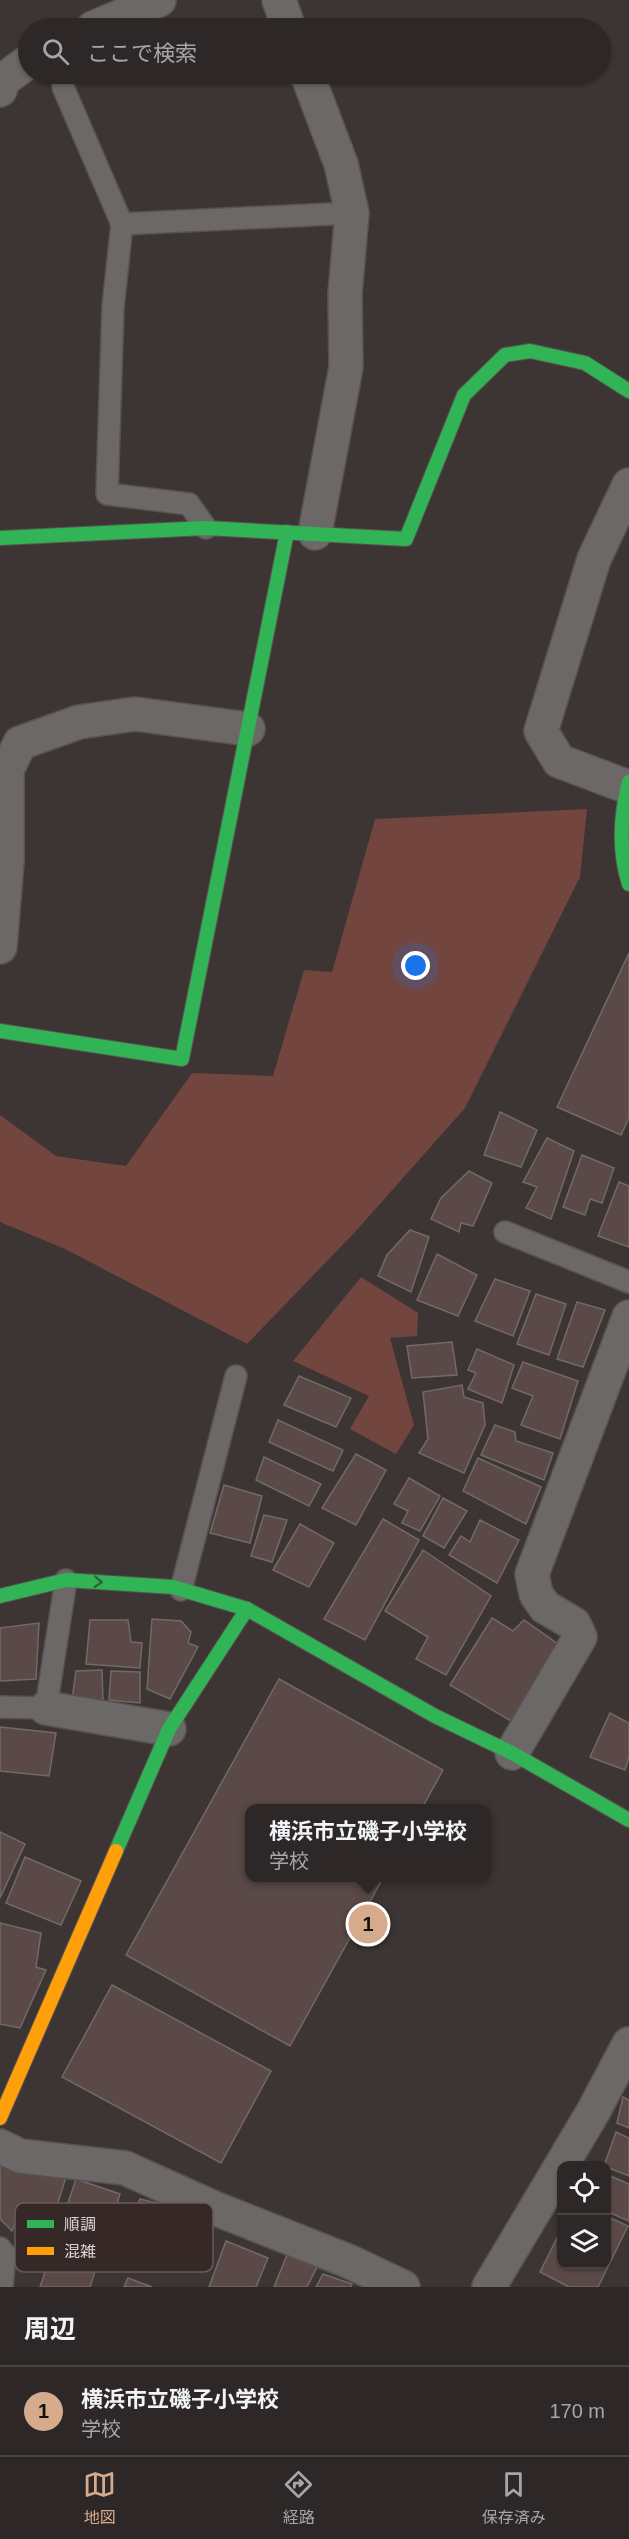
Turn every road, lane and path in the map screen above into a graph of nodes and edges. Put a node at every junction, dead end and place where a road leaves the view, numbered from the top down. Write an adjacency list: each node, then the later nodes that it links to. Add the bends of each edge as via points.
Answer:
1 (159, 0): 3 (street)
2 (279, 0): 4 (street)
3 (117, 18)
4 (286, 18)
5 (18, 69): 8 (street, via 3,80)
6 (311, 84): 9 (street, via 341,164)
7 (63, 87): 10 (lane)
8 (0, 90)
9 (352, 213): 10 (lane); 14 (street, via 345,294 346,367)
10 (122, 224): 13 (lane, via 113,307 107,494 189,504)
11 (629, 391): 14 (street, via 585,363 530,351 505,355 464,395 406,539)
12 (629, 485): 17 (street, via 594,559 541,731 559,761)
13 (206, 528): 14 (street); 15 (street)
14 (301, 533): 16 (street)
15 (0, 538)
16 (248, 729): 19 (street, via 135,714 79,722 20,743 8,770 8,862); 20 (street, via 182,1059)
17 (628, 785): 18 (street, via 621,831 622,864)
18 (629, 884)
19 (0, 947)
20 (0, 1031)
21 (505, 1232): 22 (lane)
22 (629, 1282)
23 (629, 1317): 32 (street, via 532,1574 536,1594 545,1607 574,1624 580,1637)
24 (236, 1376): 26 (lane)
25 (66, 1580): 26 (street, one-way to 26); 27 (street); 30 (lane)
26 (181, 1590): 28 (street)
27 (0, 1596)
28 (247, 1609): 31 (street); 32 (street, via 435,1716)
29 (0, 1707): 30 (lane)
30 (46, 1708): 31 (street)
31 (169, 1729): 35 (street)
32 (512, 1753): 33 (street)
33 (629, 1820)
34 (629, 2044): 42 (street)
35 (0, 2118)
36 (0, 2146): 37 (street, via 20,2156 125,2168)
37 (203, 2203)
38 (213, 2208): 41 (street)
39 (0, 2248): 40 (lane, via 5,2254)
40 (2, 2287)
41 (403, 2287)
42 (489, 2287)

